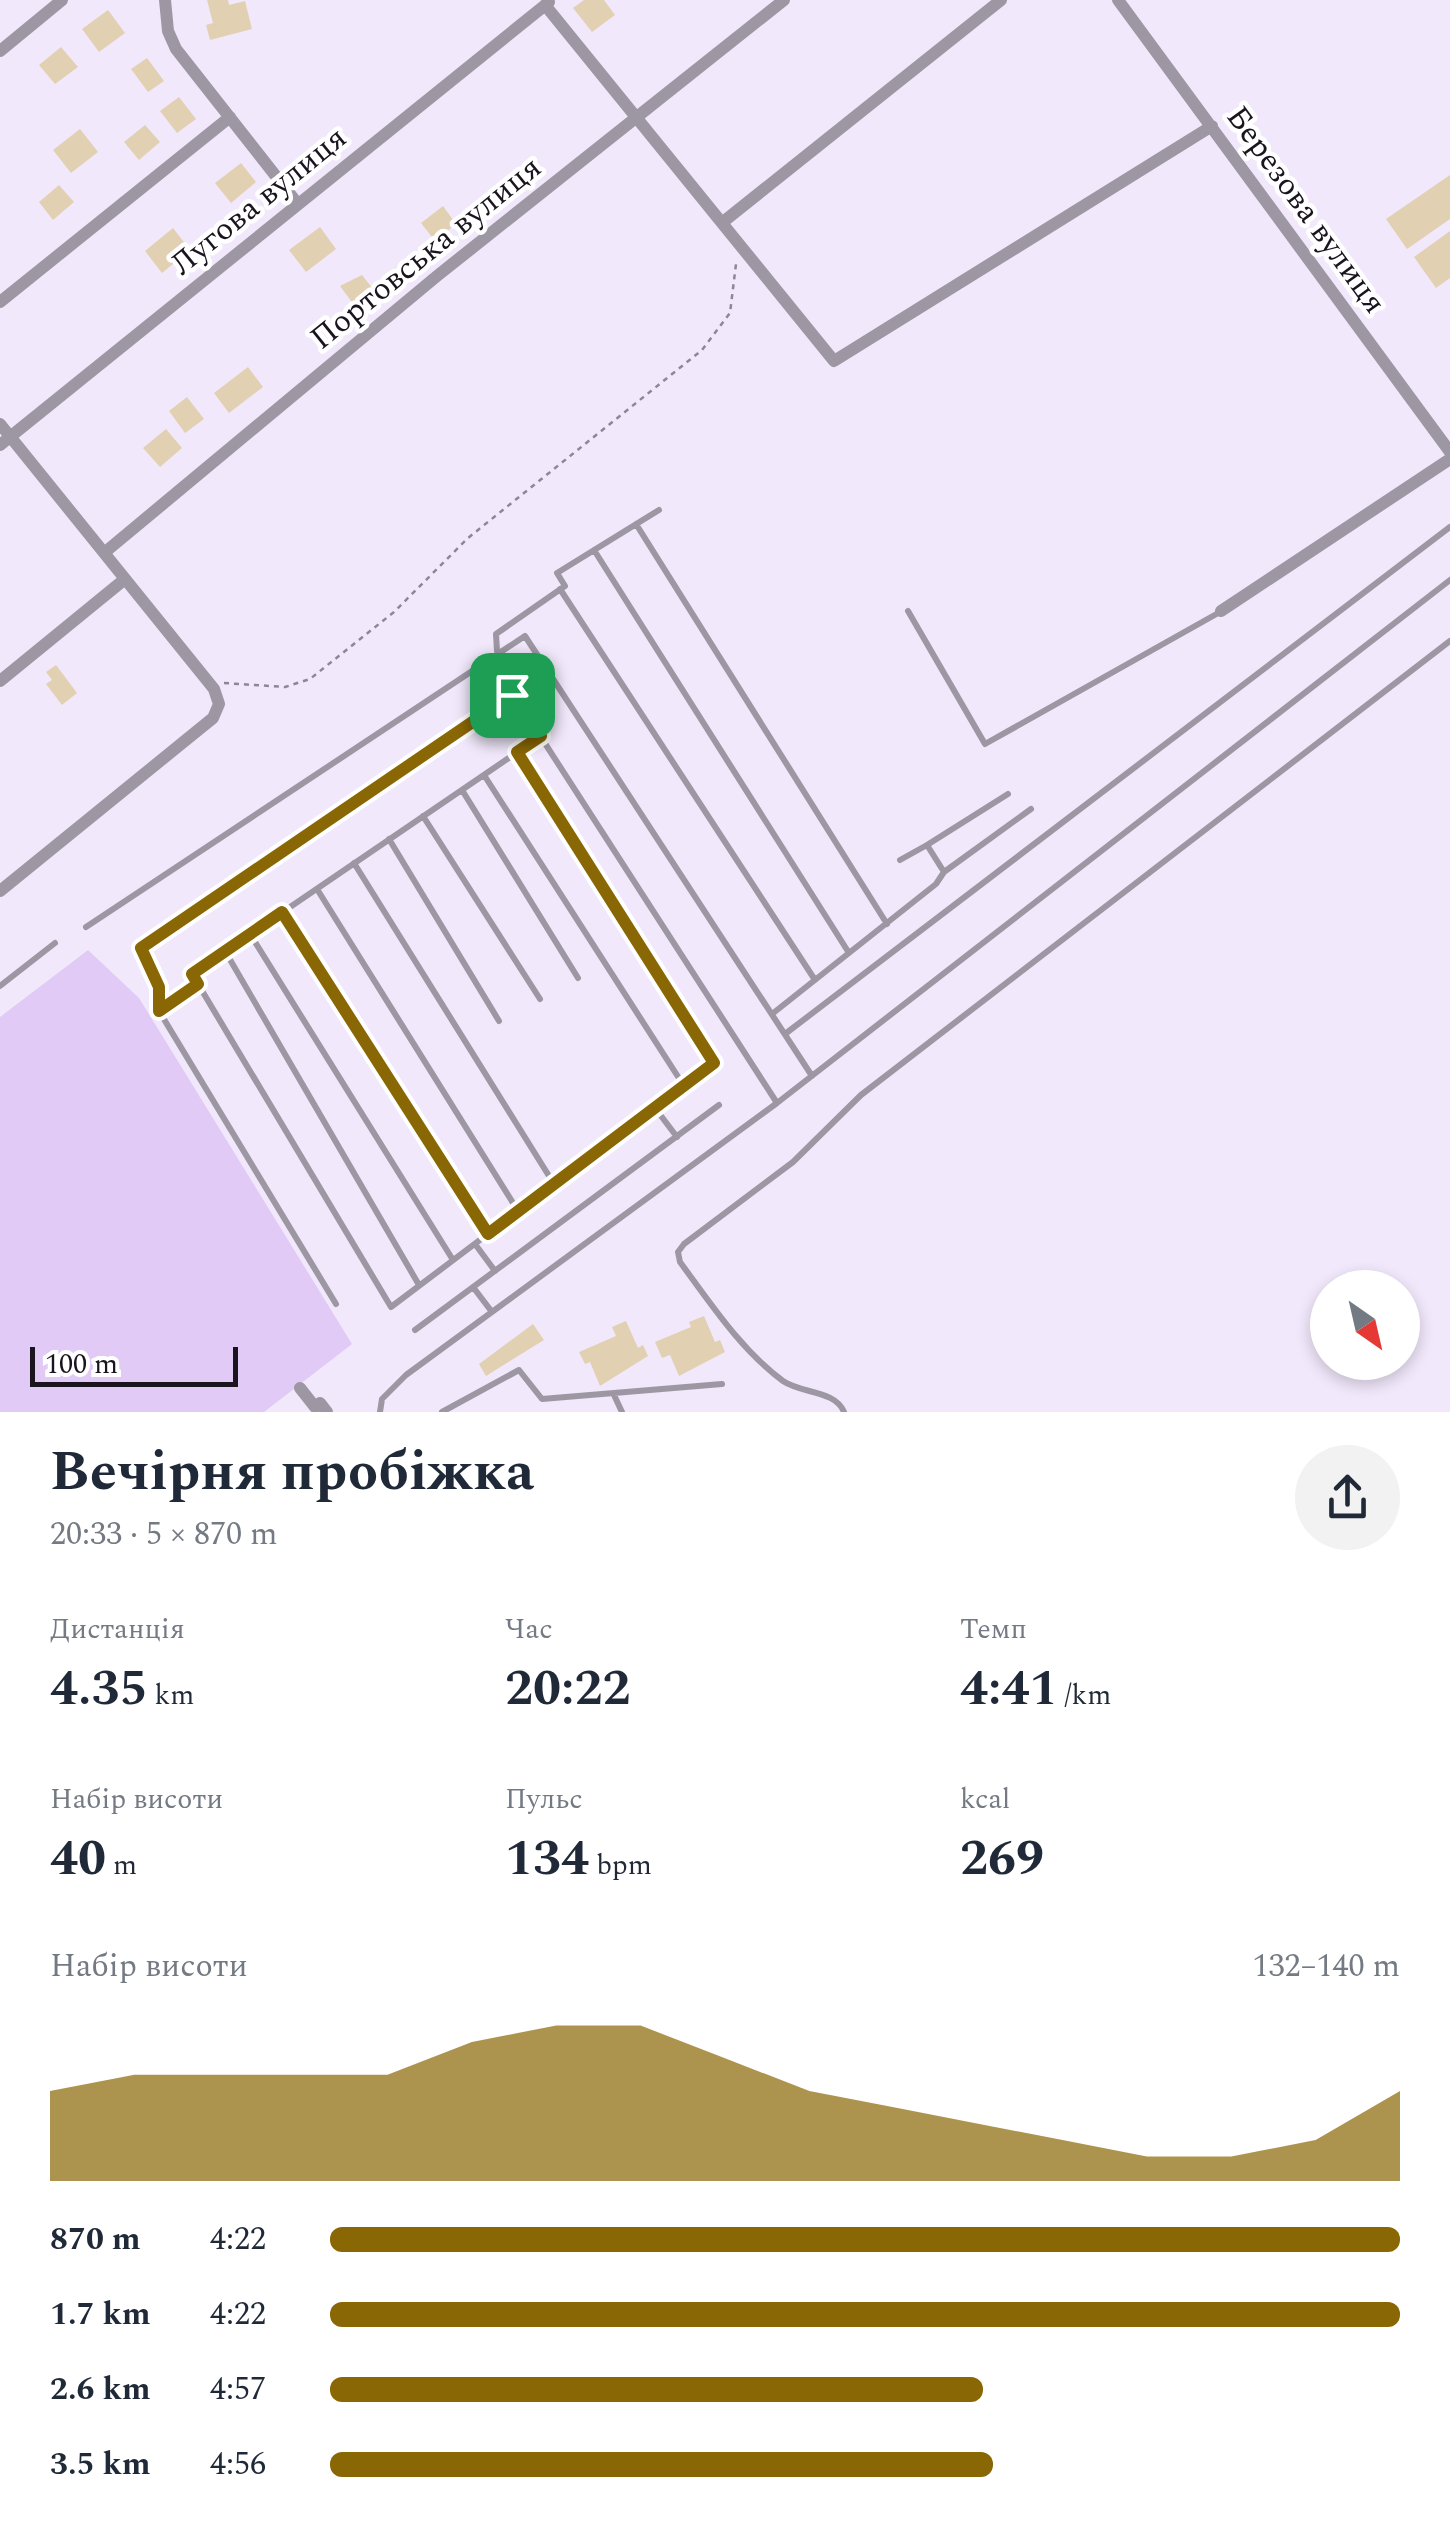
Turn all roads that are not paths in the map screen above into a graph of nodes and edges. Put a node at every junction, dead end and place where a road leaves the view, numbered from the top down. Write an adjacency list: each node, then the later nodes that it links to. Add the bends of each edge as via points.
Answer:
1 (62, 0): 7 (street)
2 (165, 0): 9 (street, via 176,49)
3 (784, 0): 8 (street, Портовська вулиця)
4 (1001, 0): 12 (street)
5 (1118, 0): 10 (street, Березова вулиця)
6 (548, 3): 8 (street); 11 (street, Лугова вулиця)
7 (0, 51)
8 (636, 117): 12 (street); 21 (street, Портовська вулиця)
9 (230, 118): 11 (street); 13 (street)
10 (1212, 126): 12 (street, via 834,361); 16 (street, Березова вулиця)
11 (297, 204): 15 (street, Лугова вулиця)
12 (723, 222)
13 (0, 302)
14 (0, 424): 15 (street)
15 (5, 441): 21 (street)
16 (1450, 455): 25 (street)
17 (659, 510): 18 (lane)
18 (636, 524): 20 (lane); 45 (lane)
19 (1450, 527): 59 (lane)
20 (594, 550): 24 (lane, via 557,573 565,586); 50 (lane)
21 (104, 553): 22 (street)
22 (125, 579): 29 (street); 43 (street, via 214,689 219,704 213,718)
23 (1450, 580): 60 (lane)
24 (560, 589): 28 (lane, via 496,634); 52 (lane)
25 (1221, 611): 26 (lane, via 986,744)
26 (908, 612)
27 (1450, 641): 84 (lane, via 860,1094 793,1162 684,1244 680,1262 752,1354 796,1389 834,1400)
28 (497, 652): 46 (lane); 57 (lane, via 530,638)
29 (0, 681)
30 (541, 736): 31 (lane); 56 (lane, via 512,695 503,698 145,944); 62 (lane)
31 (517, 752): 32 (lane); 61 (lane, via 714,1063)
32 (484, 775): 33 (lane); 61 (lane)
33 (462, 790): 36 (lane); 51 (lane)
34 (1008, 794): 38 (lane)
35 (1030, 808): 41 (lane)
36 (423, 816): 37 (lane); 55 (lane)
37 (389, 839): 40 (lane); 58 (lane)
38 (926, 845): 39 (lane); 41 (lane)
39 (900, 860)
40 (354, 864): 42 (lane); 66 (lane)
41 (944, 872): 45 (lane)
42 (317, 888): 44 (lane); 67 (lane)
43 (0, 891)
44 (282, 912): 47 (lane); 68 (lane)
45 (887, 924): 50 (lane)
46 (86, 927)
47 (250, 934): 49 (lane); 70 (lane)
48 (56, 943): 54 (lane)
49 (226, 951): 53 (lane, via 192,974); 72 (lane)
50 (850, 952): 52 (lane)
51 (578, 978)
52 (815, 980): 57 (lane)
53 (198, 984): 56 (lane); 72 (lane, via 391,1307)
54 (0, 986)
55 (540, 999)
56 (159, 1011): 74 (lane)
57 (772, 1014): 59 (lane)
58 (499, 1021)
59 (785, 1034): 60 (lane)
60 (812, 1076): 62 (lane)
61 (684, 1086): 64 (lane)
62 (777, 1103): 75 (lane)
63 (719, 1106): 65 (lane)
64 (654, 1108): 65 (lane); 66 (lane)
65 (676, 1137): 71 (lane)
66 (554, 1184): 67 (lane)
67 (518, 1211): 68 (lane)
68 (488, 1234): 69 (lane)
69 (474, 1244): 70 (lane); 71 (lane)
70 (453, 1260): 72 (lane)
71 (495, 1271): 73 (lane)
72 (419, 1286)
73 (474, 1287): 75 (lane); 76 (lane)
74 (336, 1304)
75 (492, 1312): 81 (lane, via 406,1375 382,1398)
76 (415, 1330)
77 (722, 1384): 79 (lane)
78 (300, 1388): 80 (street)
79 (614, 1395): 82 (lane, via 542,1398 519,1370); 83 (lane)
80 (327, 1412)
81 (380, 1412)
82 (442, 1412)
83 (622, 1412)
84 (844, 1412)

